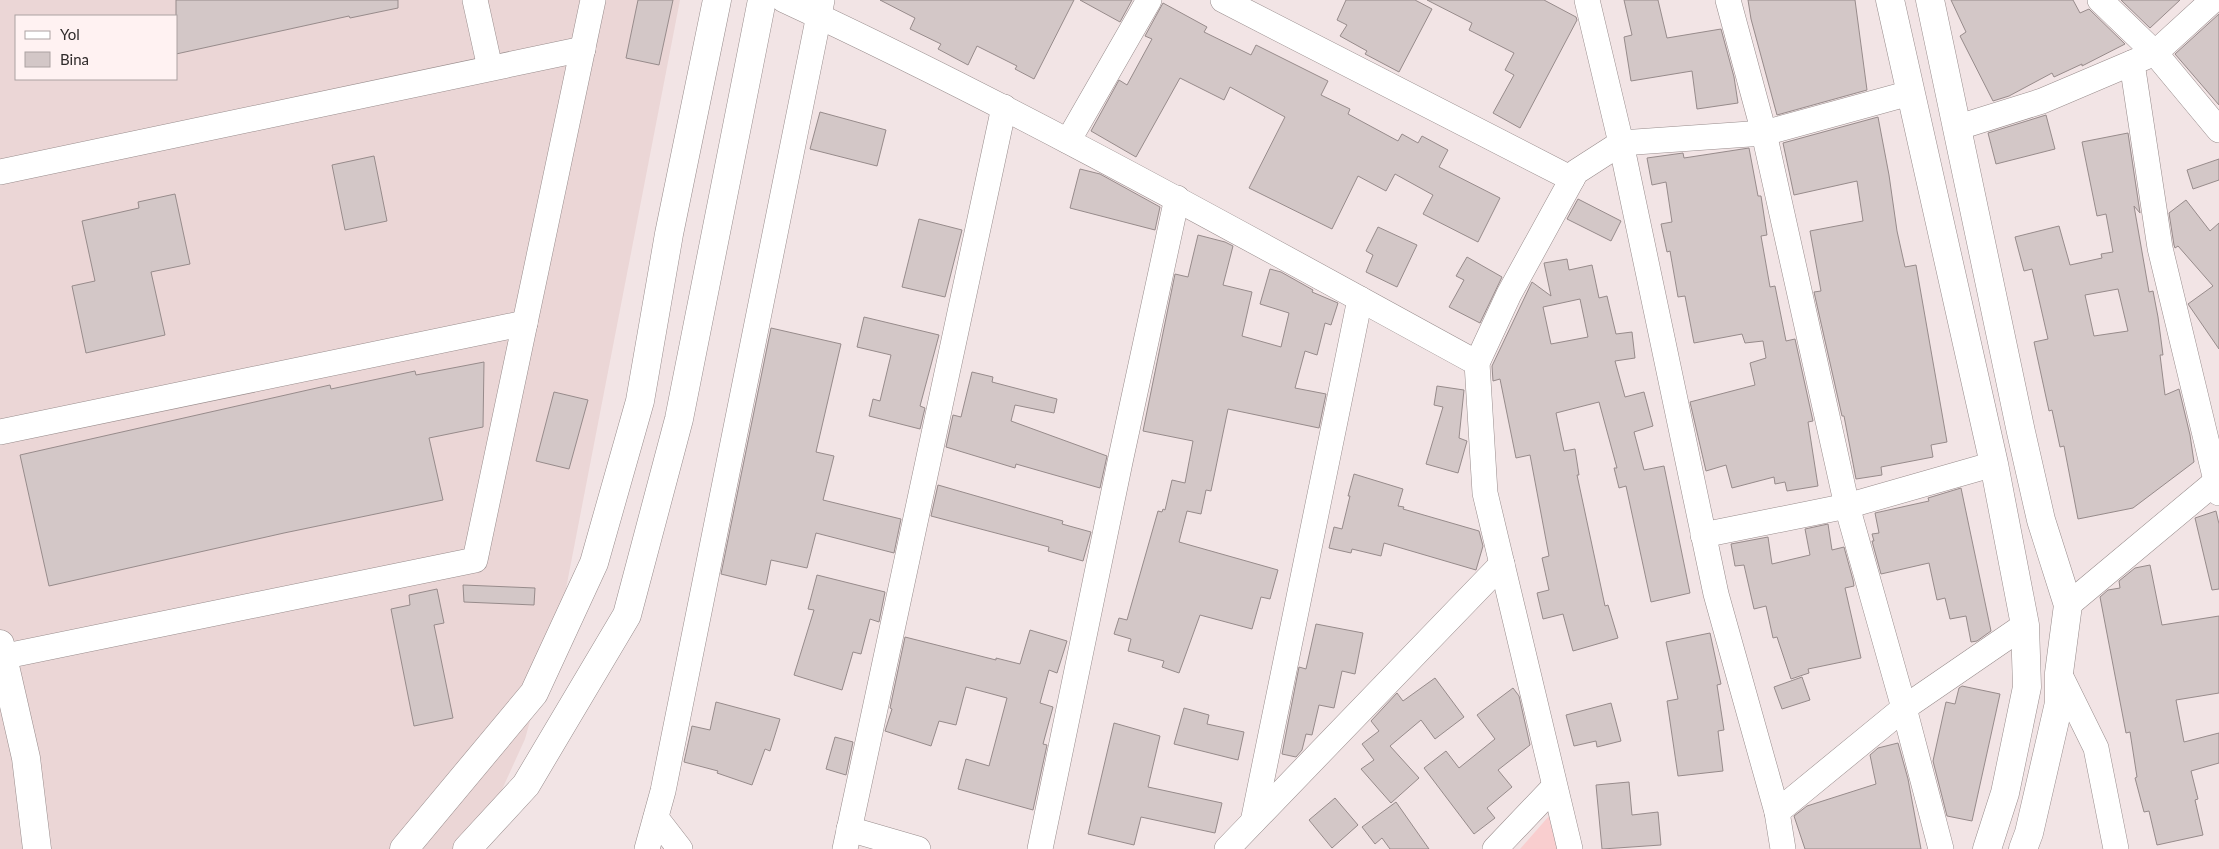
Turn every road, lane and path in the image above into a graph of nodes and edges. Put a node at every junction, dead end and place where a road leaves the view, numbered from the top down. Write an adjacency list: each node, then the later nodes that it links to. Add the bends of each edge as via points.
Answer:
1 (475, 0): 18 (street)
2 (593, 0): 15 (street)
3 (717, 0): 49 (main road, via 669,234 640,401 594,563 534,693)
4 (762, 0): 50 (main road, via 680,419 627,615 526,785)
5 (784, 0): 14 (street)
6 (1149, 0): 24 (street)
7 (1223, 0): 27 (street)
8 (1728, 0): 23 (street)
9 (1890, 0): 19 (main road)
10 (1930, 0): 21 (main road)
11 (2100, 0): 16 (street)
12 (2213, 0): 16 (street)
13 (1584, 3): 25 (street)
14 (821, 8): 20 (street); 45 (street)
15 (583, 49): 18 (street); 30 (street)
16 (2155, 54): 17 (street); 22 (street)
17 (2132, 64): 21 (street, via 2042,101); 34 (street, via 2160,248)
18 (490, 68): 26 (street)
19 (1910, 93): 23 (street); 33 (main road)
20 (1004, 107): 24 (street); 47 (street)
21 (1956, 128): 38 (main road, via 2041,520)
22 (2219, 130)
23 (1764, 133): 25 (street); 35 (street)
24 (1068, 141): 28 (street)
25 (1621, 143): 27 (street, via 1576,172); 36 (street)
26 (0, 172)
27 (1572, 179): 31 (street, via 1509,294)
28 (1177, 198): 29 (street); 54 (street)
29 (1360, 299): 31 (street); 46 (street)
30 (526, 323): 32 (street); 40 (street, via 475,560)
31 (1477, 363): 37 (street, via 1485,493)
32 (0, 432)
33 (1994, 464): 35 (street); 39 (main road)
34 (2218, 485): 38 (street)
35 (1847, 506): 36 (street); 42 (street)
36 (1703, 535): 44 (street, via 1716,594)
37 (1502, 564): 43 (street); 46 (street)
38 (2068, 605): 41 (main road)
39 (2025, 625): 42 (street); 60 (main road, via 2027,687 2005,793)
40 (1, 651): 48 (main road, via 26,758)
41 (2059, 672): 61 (main road, via 2059,703); 62 (street, via 2096,748)
42 (1904, 708): 44 (street); 59 (street)
43 (1554, 787): 56 (street); 57 (street)
44 (1777, 812): 58 (street)
45 (656, 818): 51 (street); 52 (street)
46 (1253, 822): 55 (street)
47 (847, 839): 53 (street)
48 (37, 849)
49 (404, 849)
50 (467, 849)
51 (647, 849)
52 (680, 849)
53 (918, 849)
54 (1040, 849)
55 (1227, 849)
56 (1495, 849)
57 (1570, 849)
58 (1783, 849)
59 (1941, 849)
60 (1987, 849)
61 (2023, 849)
62 (2116, 849)

